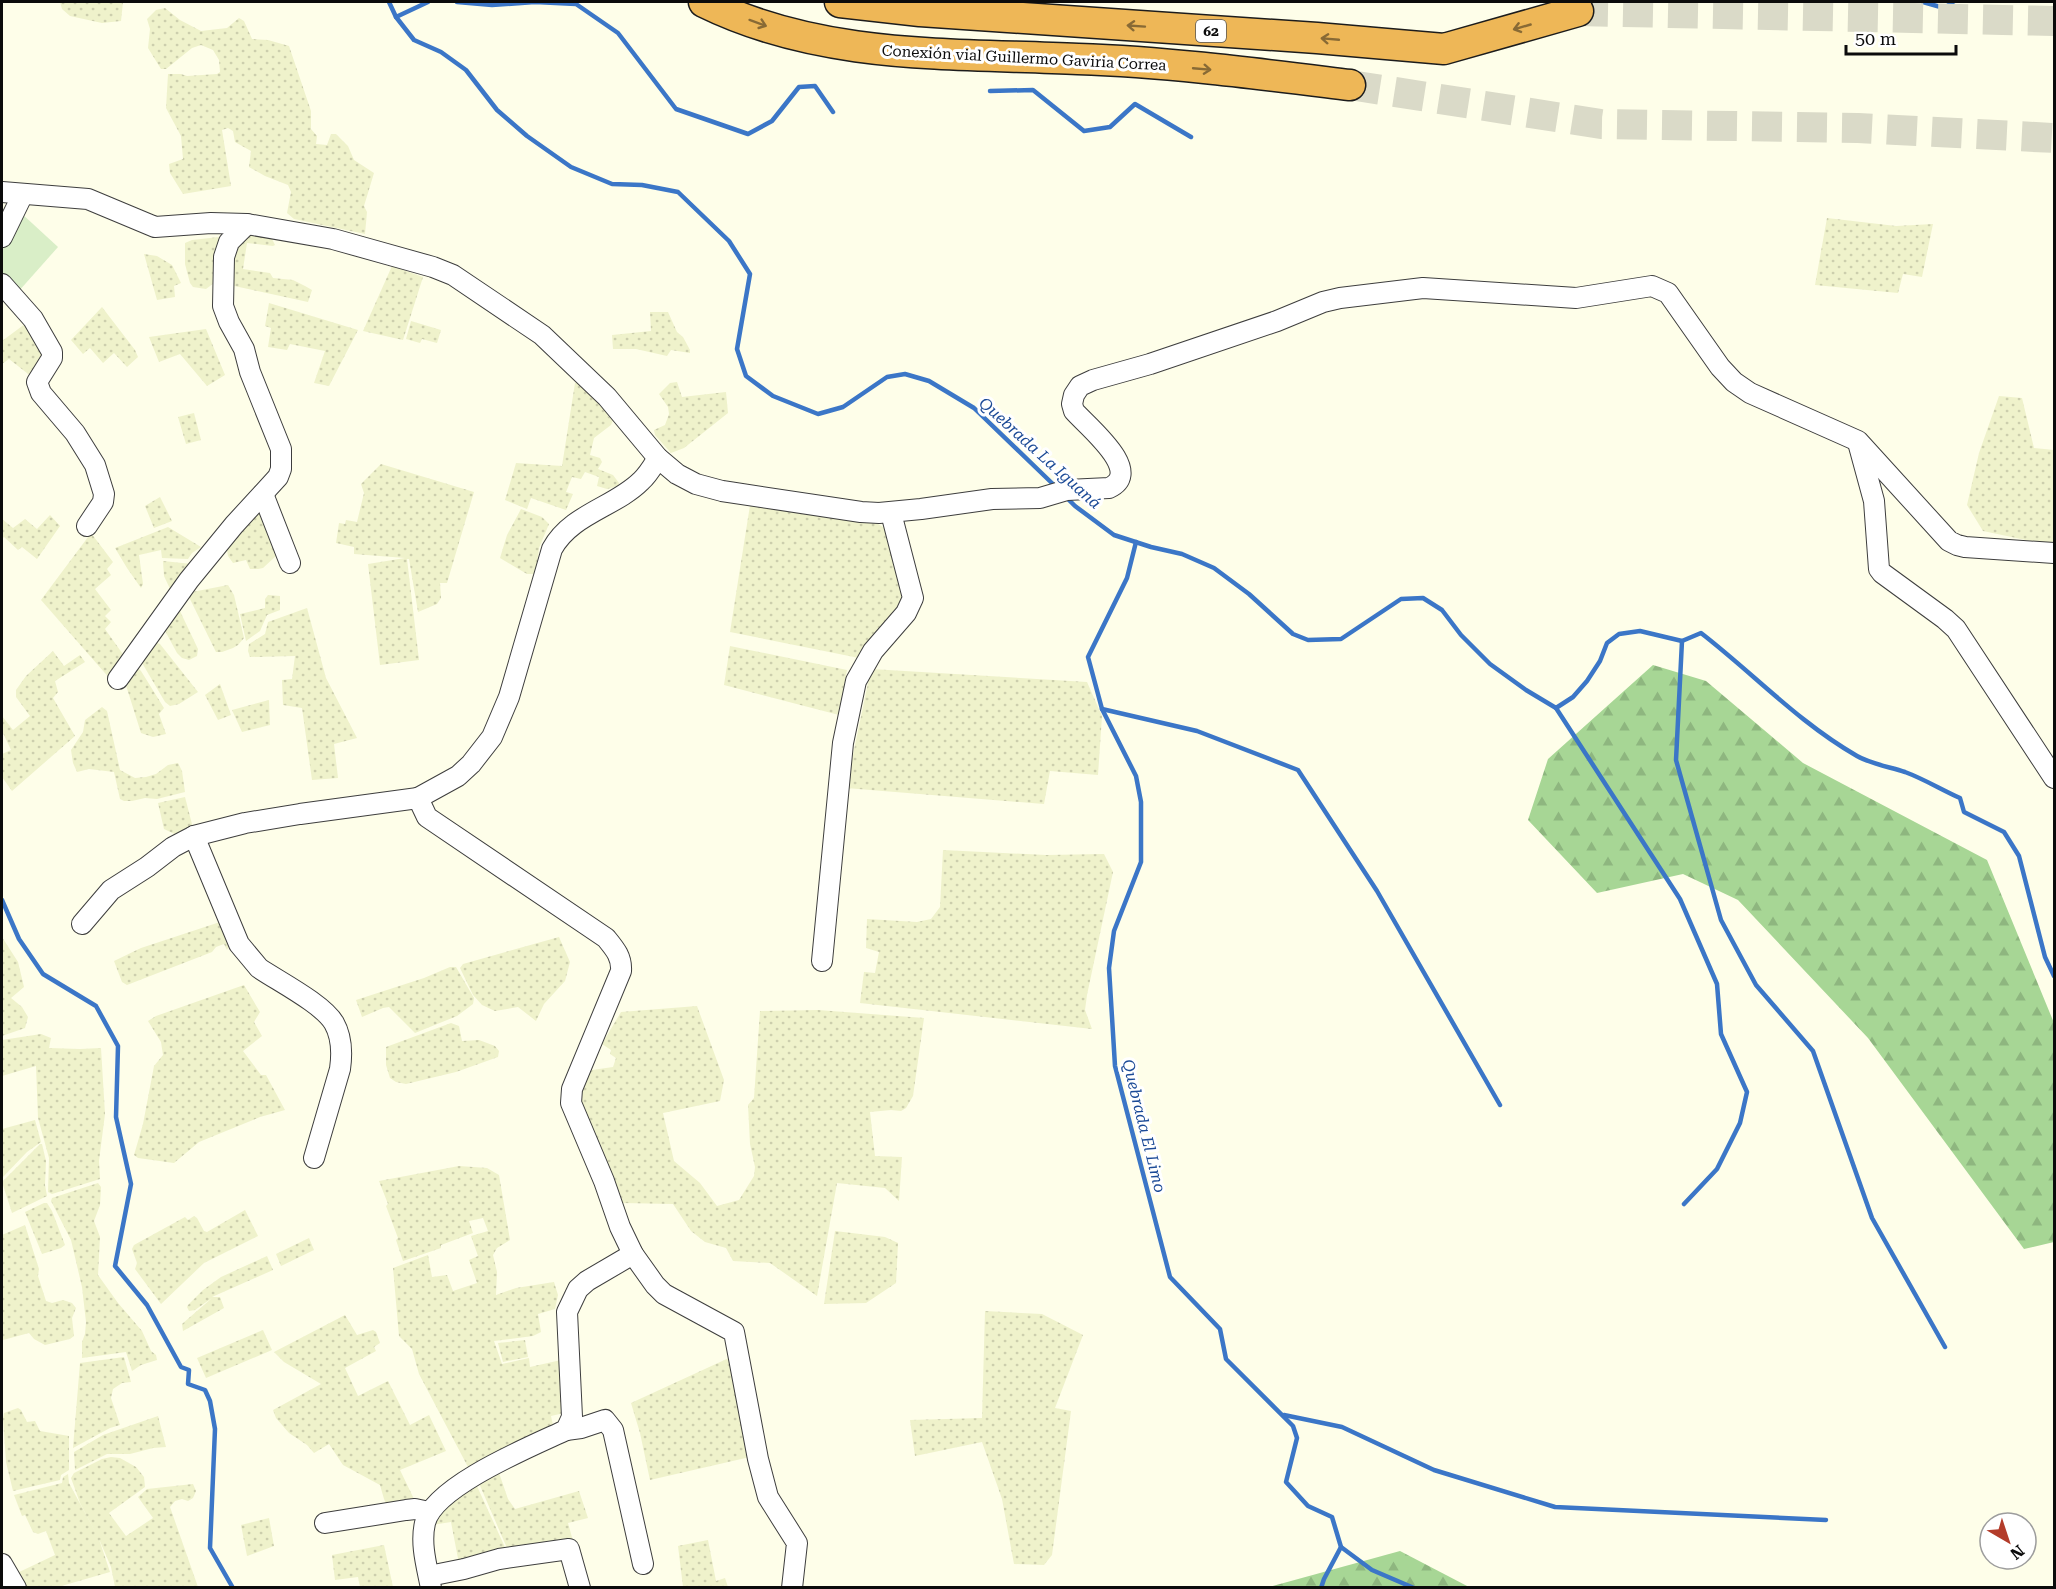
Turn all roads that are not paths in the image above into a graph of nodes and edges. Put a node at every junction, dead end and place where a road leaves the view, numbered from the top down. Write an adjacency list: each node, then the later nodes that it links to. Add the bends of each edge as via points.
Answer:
1 (704, 2): 4 (highway, Conexión vial Guillermo Gaviria Correa, one-way to 4, via 775,29 843,46 908,53 1081,59)
2 (840, 2): 3 (highway, 62, one-way to 2, via 1444,49)
3 (1578, 11)
4 (1350, 85)
5 (2, 192): 6 (street)
6 (23, 194): 7 (street, via 88,199 154,227); 8 (street)
7 (247, 224): 11 (street, via 333,238 453,275 542,334 607,397); 12 (street, via 229,242 224,257 223,306 244,349 281,449 278,477)
8 (2, 237)
9 (2, 284): 14 (street, via 33,319 52,352 37,382 41,393 75,433 95,465 103,502)
10 (1858, 441): 13 (street, via 1749,393 1734,382 1668,293 1652,286 1576,298 1423,288 1323,302 1080,386 1074,395 1074,411 1117,458 1122,472 1117,483 1109,488); 15 (street, via 1949,541 1965,547); 18 (street, via 1874,501 1879,569 1956,629)
11 (658, 458): 13 (street, via 687,480 722,491); 19 (street, via 641,482 570,527 556,542 509,697 492,737 458,776)
12 (263, 494): 16 (street); 17 (street, via 189,580)
13 (891, 513): 22 (street, via 913,598 856,681 843,743)
14 (87, 526)
15 (2055, 553)
16 (290, 563)
17 (118, 679)
18 (2055, 778)
19 (418, 798): 20 (street, via 300,814); 24 (street, via 427,818 606,938 619,956 621,971 570,1099)
20 (194, 836): 21 (street, via 111,890); 23 (street, via 239,944 250,960 323,1010 335,1024 342,1054 340,1069)
21 (82, 924)
22 (822, 961)
23 (314, 1158)
24 (633, 1254): 25 (street, via 587,1281 578,1289 567,1312 572,1417); 33 (street, via 664,1294 734,1332 768,1497 797,1543)
25 (566, 1430): 26 (street, via 466,1480); 29 (street, via 605,1420 613,1430)
26 (429, 1512): 27 (street, via 393,1511); 30 (street, via 423,1539)
27 (325, 1523)
28 (2, 1564): 31 (street)
29 (643, 1564)
30 (430, 1582): 32 (street, via 499,1559 569,1549)
31 (16, 1587)
32 (580, 1587)
33 (792, 1587)

